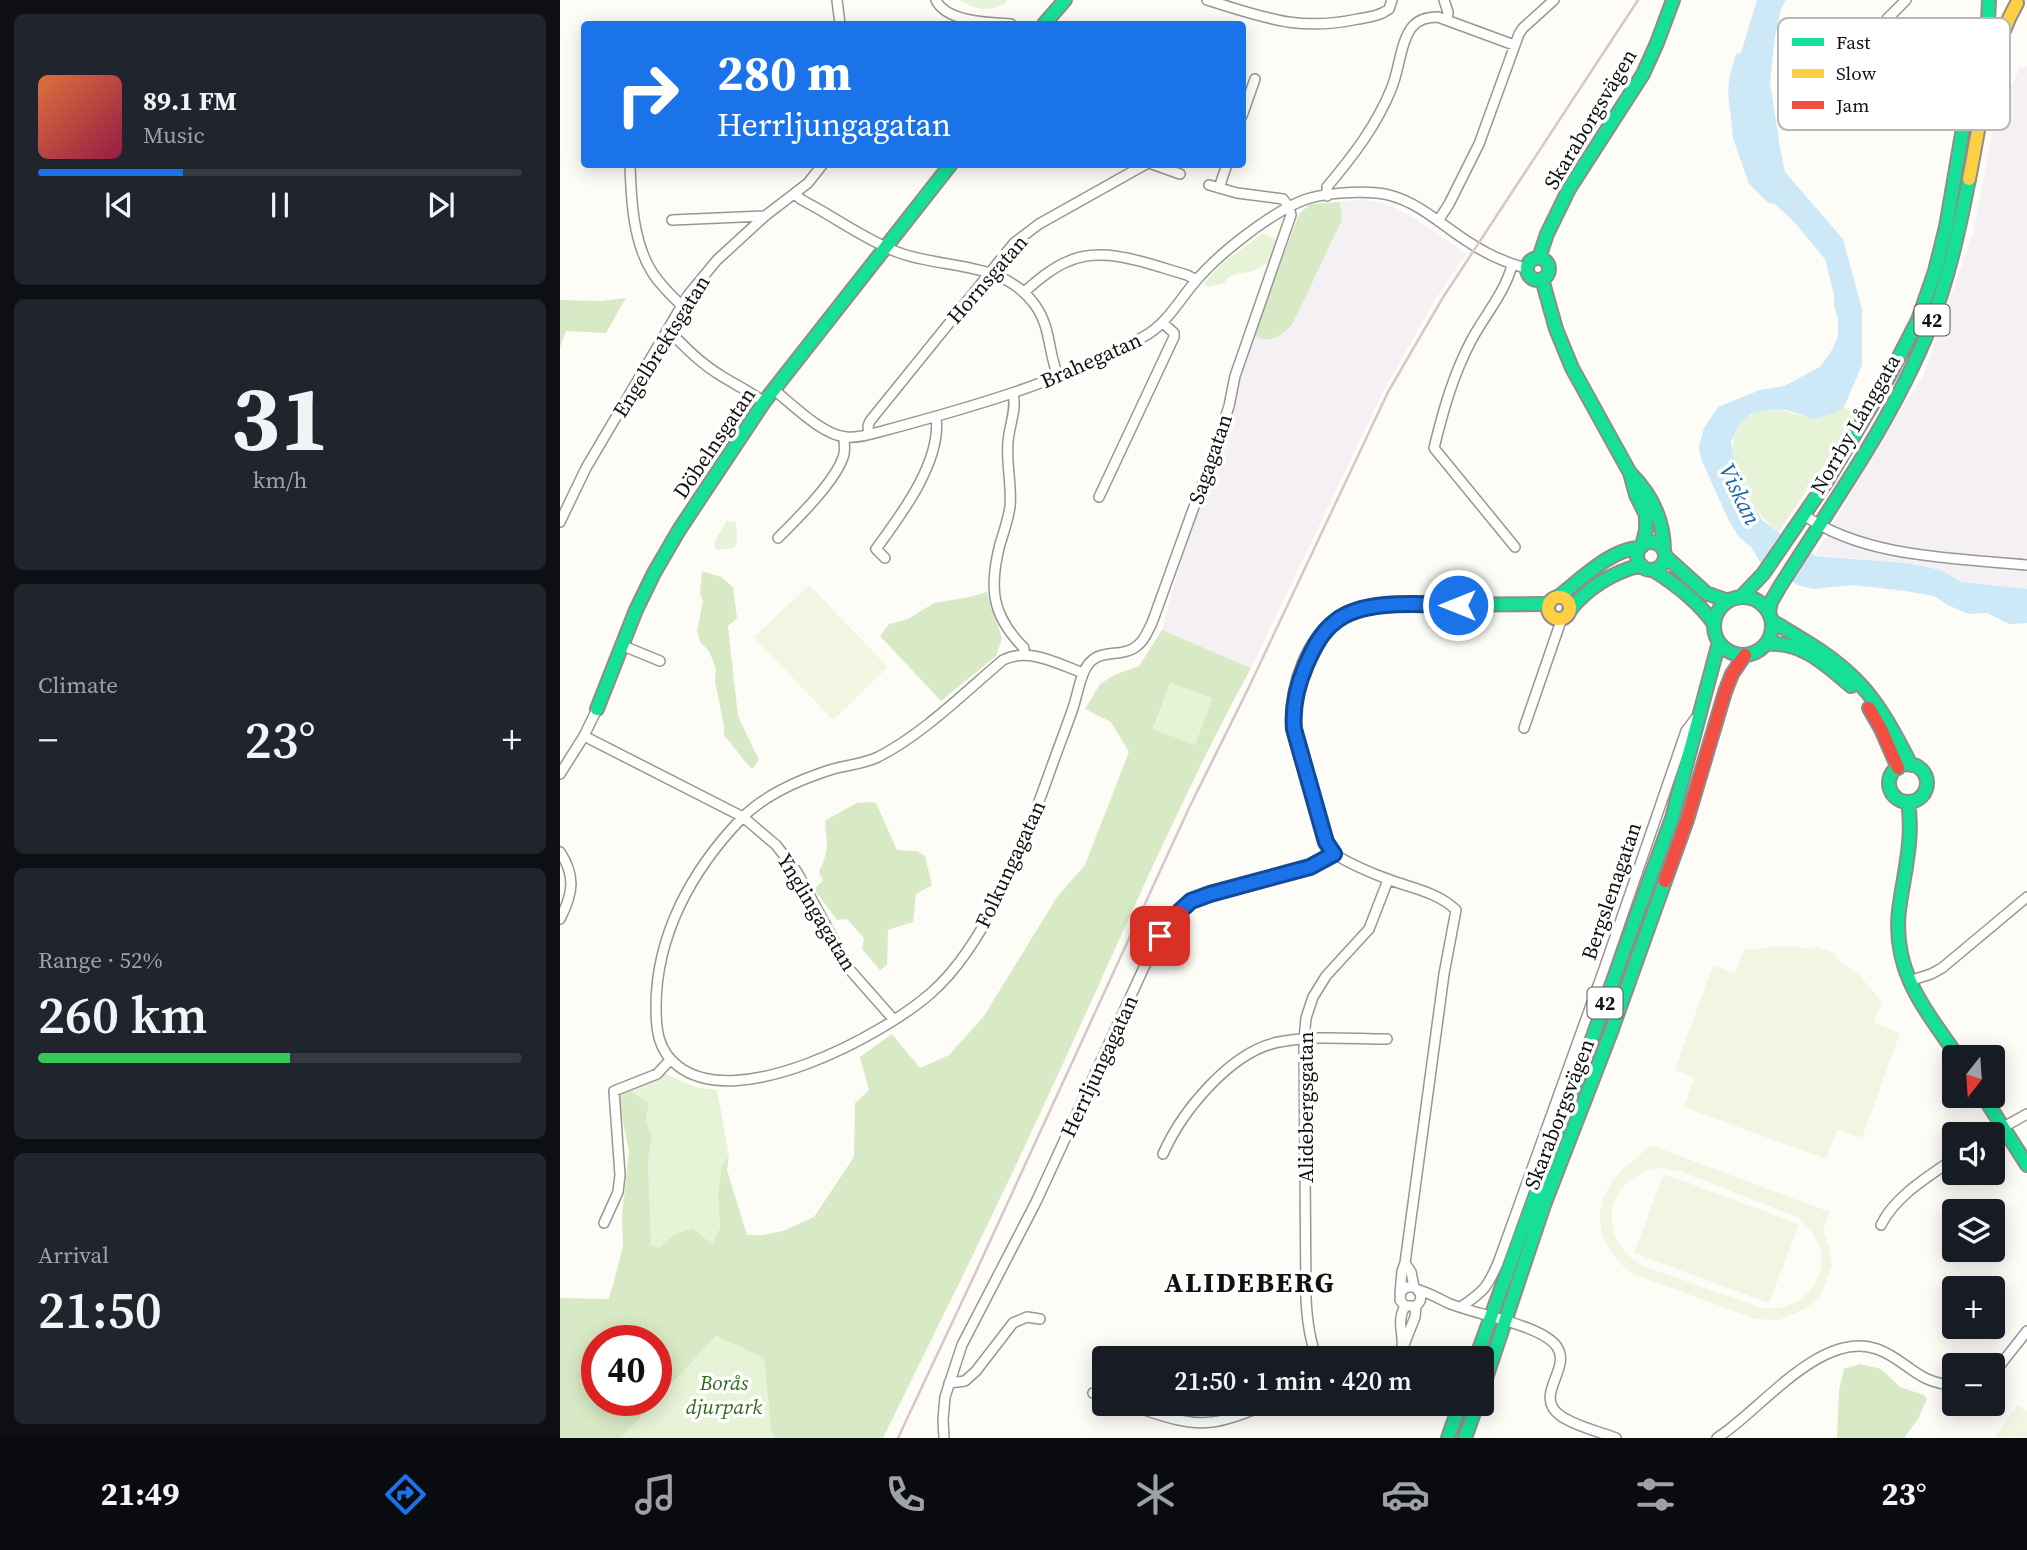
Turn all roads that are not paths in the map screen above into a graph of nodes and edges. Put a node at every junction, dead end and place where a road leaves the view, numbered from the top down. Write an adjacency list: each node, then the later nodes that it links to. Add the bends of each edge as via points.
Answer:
1 (837, 0): 16 (street)
2 (936, 0): 17 (street, via 946,11)
3 (1207, 0): 9 (street, via 1282,23 1316,25 1377,15 1389,9)
4 (1444, 0): 15 (street)
5 (1554, 0): 19 (street, via 1523,28)
6 (1673, 0): 40 (street, Skaraborgsvägen, via 1646,68 1566,192)
7 (1906, 0): 12 (street)
8 (1992, 0): 10 (street, 42, via 2004,5); 13 (street, Norrby Långgata / 42)
9 (1392, 1)
10 (2023, 1): 14 (street, Norrby Långgata / 42)
11 (1060, 2): 18 (street)
12 (1888, 18)
13 (1988, 18)
14 (2010, 18)
15 (1447, 20): 19 (street); 34 (street, via 1426,18 1412,27 1378,117 1327,187)
16 (840, 21)
17 (984, 21)
18 (1046, 21)
19 (1514, 45): 38 (street, via 1479,144)
20 (1255, 79): 21 (street)
21 (1246, 105)
22 (1962, 130): 59 (street, Norrby Långgata / 42, via 1936,267 1908,344)
23 (1979, 130): 61 (street, Norrby Långgata / 42, via 1943,290 1928,331 1909,375)
24 (630, 168): 47 (street, via 635,222 650,269)
25 (820, 168): 33 (street, Engelbrektsgatan)
26 (948, 168): 39 (street, Döbelnsgatan)
27 (1139, 168): 43 (street, Hornsgatan, via 1039,224 1014,243)
28 (1163, 168): 30 (street)
29 (1226, 168): 32 (street)
30 (1180, 174)
31 (1209, 185): 32 (street)
32 (1219, 188): 35 (street, via 1283,199)
33 (794, 194): 36 (street, Engelbrektsgatan); 39 (street)
34 (1327, 196): 35 (street, Brahegatan); 38 (street, Brahegatan, via 1389,195)
35 (1289, 207): 45 (street, Brahegatan, via 1233,245); 80 (street, Sagagatan, via 1291,215 1235,376 1217,443 1152,623 1139,645 1093,659)
36 (765, 216): 37 (street); 47 (street, Engelbrektsgatan, via 717,260)
37 (672, 220)
38 (1437, 222): 41 (street)
39 (885, 246): 43 (street, via 916,259); 51 (street, Döbelnsgatan)
40 (1539, 258): 42 (street, via 1531,261); 44 (street, via 1549,268)
41 (1512, 265): 42 (street); 63 (street, via 1460,365 1434,448)
42 (1528, 270): 44 (street, via 1533,278)
43 (990, 272): 46 (street); 55 (street, Hornsgatan, via 870,421)
44 (1542, 279): 57 (street, via 1572,368)
45 (1196, 281): 46 (street, via 1175,271 1095,254 1061,264); 48 (street, Brahegatan)
46 (1024, 292): 50 (street, via 1045,323)
47 (682, 306): 49 (street, Engelbrektsgatan)
48 (1163, 323): 50 (street, Brahegatan, via 1142,338); 58 (street, via 1174,337)
49 (668, 330): 53 (street, via 708,367); 60 (street, Engelbrektsgatan)
50 (1058, 376): 52 (street, Brahegatan)
51 (773, 389): 53 (street, Döbelnsgatan); 56 (street, via 820,426)
52 (1013, 394): 54 (street, Brahegatan); 77 (street, via 1007,451 1009,511 993,588 996,607)
53 (764, 401): 76 (street, Döbelnsgatan, via 679,530)
54 (936, 417): 55 (street, Brahegatan); 66 (street, via 938,431 921,478 876,549)
55 (869, 434): 56 (street, Brahegatan)
56 (844, 437): 62 (street, via 844,454 833,474)
57 (1630, 473): 64 (street, via 1646,515); 65 (street, via 1656,510)
58 (1100, 497)
59 (1804, 515): 61 (street); 69 (street, Norrby Långgata / 42, via 1760,578)
60 (561, 518)
61 (1818, 525): 67 (street, via 1872,547); 72 (street, Norrby Långgata / 42, via 1771,602)
62 (778, 538)
63 (1516, 547)
64 (1641, 547): 65 (street, via 1656,543); 68 (street, via 1637,557); 70 (street, via 1609,558)
65 (1665, 553): 68 (street, via 1662,565); 69 (street, via 1706,593)
66 (885, 558)
67 (2027, 565)
68 (1647, 568): 71 (street, via 1610,575); 73 (street, via 1674,583)
69 (1734, 599): 72 (street, via 1757,600); 73 (street, 42, via 1718,611)
70 (1553, 601): 71 (street, via 1567,601); 71 (street, via 1551,615); 90 (street, via 1366,607 1336,620 1321,636 1304,670 1293,719 1326,842)
71 (1566, 615): 83 (street)
72 (1771, 616): 75 (street, 42); 85 (street, via 1863,687 1887,720)
73 (1714, 624): 74 (street)
74 (1719, 642): 78 (street, via 1730,653); 82 (street, Skaraborgsvägen / 42)
75 (1767, 644): 78 (street); 85 (street, via 1783,643 1802,650 1856,691)
76 (621, 645): 79 (street); 81 (street, Döbelnsgatan)
77 (1024, 654): 80 (street); 88 (street, via 1003,660 899,745 860,764 793,785)
78 (1745, 656): 117 (street, Skaraborgsvägen / 42, via 1729,683 1687,820 1544,1205)
79 (660, 661)
80 (1083, 673): 95 (street, Folkungagatan, via 1036,809 981,931 932,992)
81 (597, 709): 84 (street, Döbelnsgatan)
82 (1698, 715): 114 (street, Bergslenagatan, via 1686,731 1498,1263 1480,1295); 115 (street, Skaraborgsvägen / 42, via 1672,818)
83 (1524, 728)
84 (584, 736): 86 (street, Döbelnsgatan); 88 (street, Ynglingagatan)
85 (1905, 766): 87 (street, via 1891,777 1890,788 1897,798); 87 (street, via 1922,771 1927,788 1920,798)
86 (560, 774)
87 (1908, 802): 94 (street, via 1911,832 1898,932)
88 (743, 817): 95 (street, Ynglingagatan, via 776,845 797,872 850,970); 99 (street, via 712,851 689,887 662,955 656,1019 663,1051)
89 (560, 852): 93 (street, via 570,872 571,888)
90 (1334, 854): 91 (street); 124 (street, Herrljungagatan, via 1310,867 1191,901 1168,922 1036,1202 962,1345)
91 (1388, 880): 96 (street, Alidebergsgatan, via 1369,929 1313,997); 108 (street, via 1431,894 1456,910)
92 (2027, 897): 94 (street, via 1942,968)
93 (560, 919)
94 (1909, 981): 98 (street)
95 (894, 1020): 99 (street, Folkungagatan, via 814,1061 749,1079 706,1080)
96 (1304, 1039): 97 (street); 103 (street, via 1251,1051 1182,1117); 119 (street, Alidebergsgatan, via 1306,1299)
97 (1387, 1039)
98 (1950, 1045)
99 (670, 1060): 106 (street, via 657,1074 614,1091 620,1175)
100 (2027, 1114): 101 (street)
101 (2005, 1126)
102 (2005, 1130): 104 (street)
103 (1163, 1154)
104 (2027, 1165)
105 (1942, 1168): 107 (street, via 1898,1201)
106 (604, 1223)
107 (1881, 1225)
108 (1405, 1263): 109 (street); 110 (street)
109 (1416, 1288): 110 (street, via 1404,1288); 111 (street); 112 (street, via 1421,1296)
110 (1400, 1294): 113 (street)
111 (1448, 1303): 112 (street); 114 (street)
112 (1418, 1305): 113 (street); 120 (street)
113 (1405, 1306): 120 (street, via 1399,1316)
114 (1461, 1307): 115 (street)
115 (1491, 1316): 117 (street); 121 (street, Skaraborgsvägen / 42)
116 (1040, 1319): 124 (street, via 1027,1317 1013,1323 976,1371 965,1381)
117 (1507, 1322): 122 (street, Skaraborgsvägen / 42); 133 (street, via 1545,1337 1559,1350 1560,1363 1549,1394 1556,1412)
118 (2027, 1331): 123 (street)
119 (1313, 1346)
120 (1403, 1346)
121 (1480, 1346)
122 (1494, 1357)
123 (2005, 1359)
124 (949, 1383): 130 (street, Herrljungagatan)
125 (1942, 1384): 134 (street, via 1912,1372 1877,1349 1843,1347 1816,1358)
126 (1165, 1416): 127 (street, via 1194,1423)
127 (1232, 1416)
128 (1456, 1416): 131 (street)
129 (1473, 1416): 132 (street)
130 (944, 1438)
131 (1448, 1438)
132 (1465, 1438)
133 (1616, 1438)
134 (1717, 1438)

